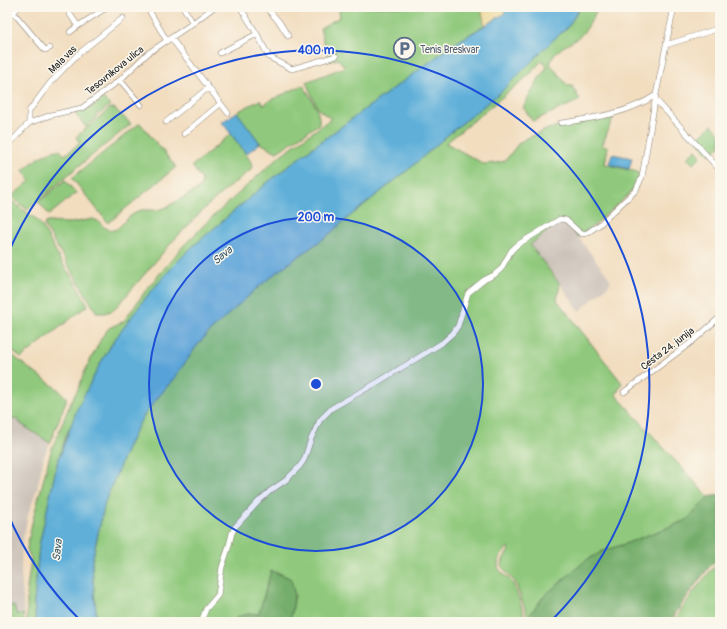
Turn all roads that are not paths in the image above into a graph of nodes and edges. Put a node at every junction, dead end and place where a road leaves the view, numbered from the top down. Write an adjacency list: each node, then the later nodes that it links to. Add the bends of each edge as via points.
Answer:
1 (19, 7): 10 (street)
2 (68, 7): 14 (street)
3 (147, 7): 19 (street)
4 (183, 7): 13 (street)
5 (214, 7): 13 (street, Tesovnikova ulica)
6 (266, 7): 18 (street)
7 (674, 7): 20 (street)
8 (106, 8): 14 (street, Mala vas)
9 (241, 8): 17 (street)
10 (13, 12): 11 (street); 21 (street, via 45,50)
11 (7, 17)
12 (123, 18): 31 (street, Mala vas, via 77,55 50,83 29,111)
13 (193, 23): 19 (street, Tesovnikova ulica)
14 (78, 26): 16 (street, Mala vas)
15 (720, 28): 20 (street)
16 (70, 32)
17 (257, 34): 22 (street); 23 (street, via 268,57 292,69)
18 (288, 36)
19 (169, 40): 24 (street, Tesovnikova ulica, via 140,61); 25 (street)
20 (666, 45): 26 (street)
21 (50, 48)
22 (220, 53)
23 (336, 56)
24 (120, 80): 27 (street); 31 (street, Tesovnikova ulica, via 82,108)
25 (208, 88): 28 (street); 30 (street)
26 (655, 97): 32 (street, via 627,110); 35 (street); 38 (street, via 642,177 636,190 587,232 582,234 566,220 560,219 517,245 501,269 468,293 458,326 442,343 326,413 316,427 304,460 235,527 222,567 218,594 206,609)
27 (141, 104)
28 (220, 104): 29 (street); 33 (street)
29 (228, 113)
30 (166, 122)
31 (28, 123): 34 (street, Tesovnikova ulica)
32 (561, 123)
33 (184, 134)
34 (7, 146)
35 (720, 170)
36 (720, 317): 37 (street, Cesta 24. junija, via 693,341)
37 (624, 392)
38 (201, 622)

